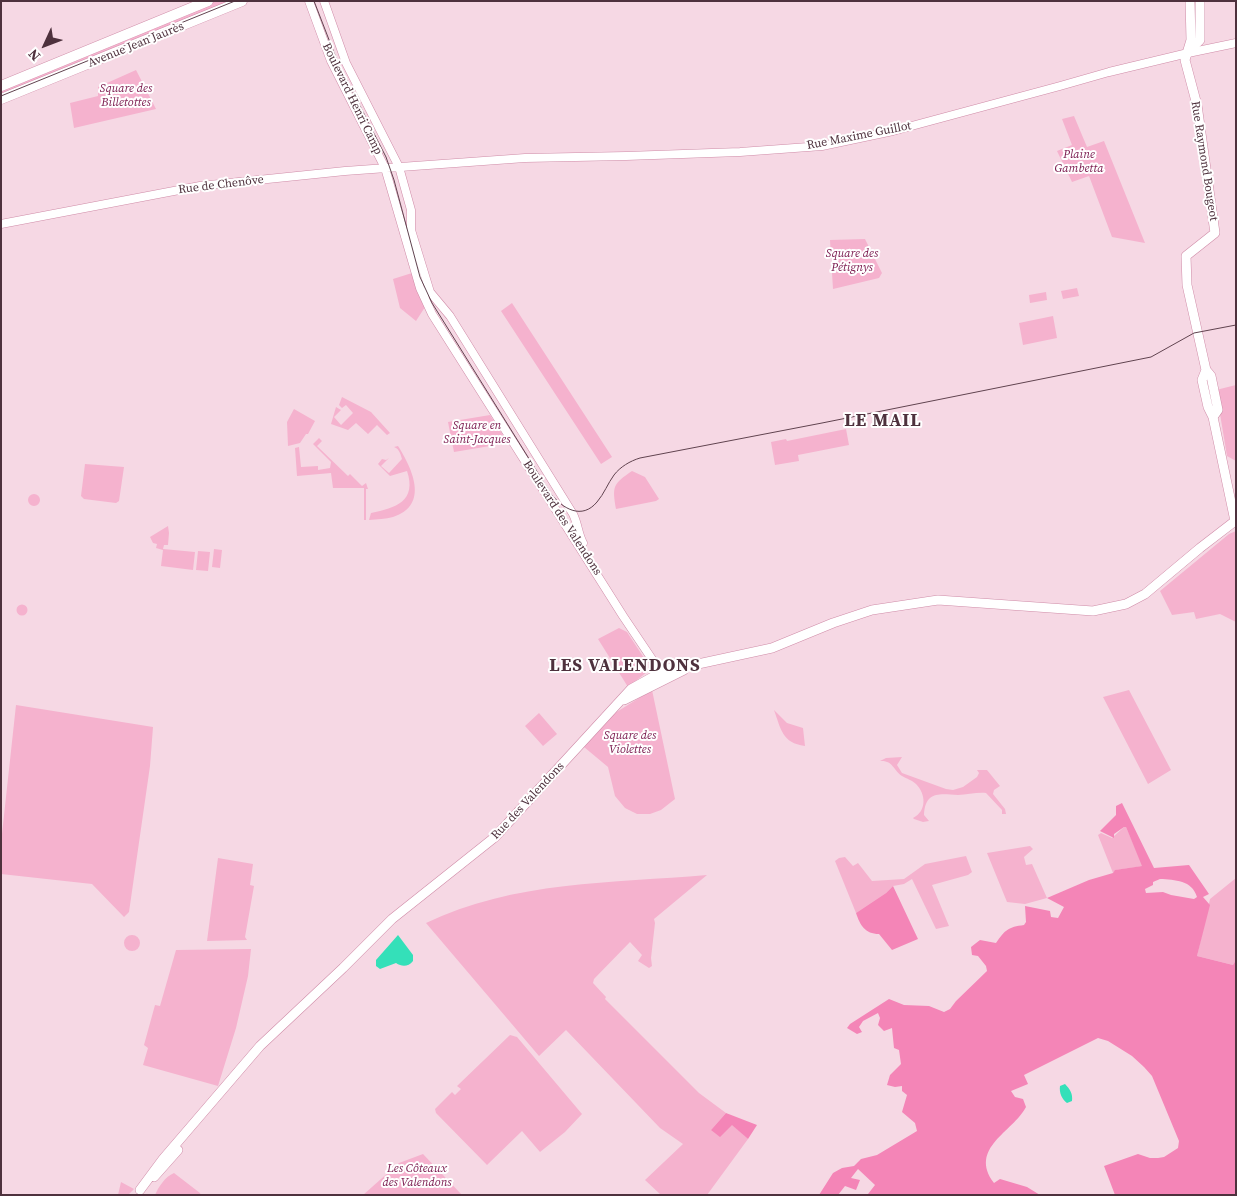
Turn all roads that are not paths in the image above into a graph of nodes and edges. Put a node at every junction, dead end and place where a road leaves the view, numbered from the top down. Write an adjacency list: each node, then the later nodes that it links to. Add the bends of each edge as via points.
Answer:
1 (208, 1): 9 (main road, Avenue Jean Jaurès)
2 (242, 1): 10 (main road, Avenue Jean Jaurès)
3 (309, 1): 12 (street, Boulevard Henri Camp, via 331,61)
4 (324, 1): 13 (street, Boulevard Henri Camp, via 346,63)
5 (1190, 1): 8 (main road, via 1191,40)
6 (1200, 1): 8 (main road, via 1200,40)
7 (1236, 43): 8 (street, Rue Maxime Guillot)
8 (1188, 52): 11 (street, Rue Maxime Guillot, via 893,131 822,146 524,158); 15 (main road, Rue Raymond Bougeot, via 1186,60 1197,105 1215,233 1186,256 1187,285 1206,370 1202,380)
9 (1, 86)
10 (1, 99)
11 (443, 165): 13 (street, Rue de Chenôve)
12 (385, 168): 13 (street, Rue de Chenôve); 14 (street, Rue de Chenôve, via 200,186); 16 (street, Boulevard des Valendons, via 420,288 432,314)
13 (400, 168): 17 (street, Boulevard des Valendons, via 411,210 411,230 430,292 450,316 571,511 582,541)
14 (1, 224)
15 (1236, 521): 17 (main road, via 1144,594 1126,604 1093,611 938,600 872,610 772,648)
16 (645, 650): 17 (street, Boulevard des Valendons); 18 (street, Boulevard des Valendons, via 652,665)
17 (662, 674): 18 (main road, Rue des Valendons)
18 (640, 688): 19 (main road, Rue des Valendons, via 631,689 614,706 495,837 386,924 325,993 308,1003 260,1046)
19 (209, 1107): 20 (main road, Rue des Valendons); 21 (main road, Rue des Valendons)
20 (182, 1138): 21 (main road); 22 (main road, Rue des Valendons)
21 (168, 1163): 22 (main road); 23 (main road, Rue des Valendons)
22 (149, 1176): 23 (main road, Rue des Valendons)
23 (137, 1192)

